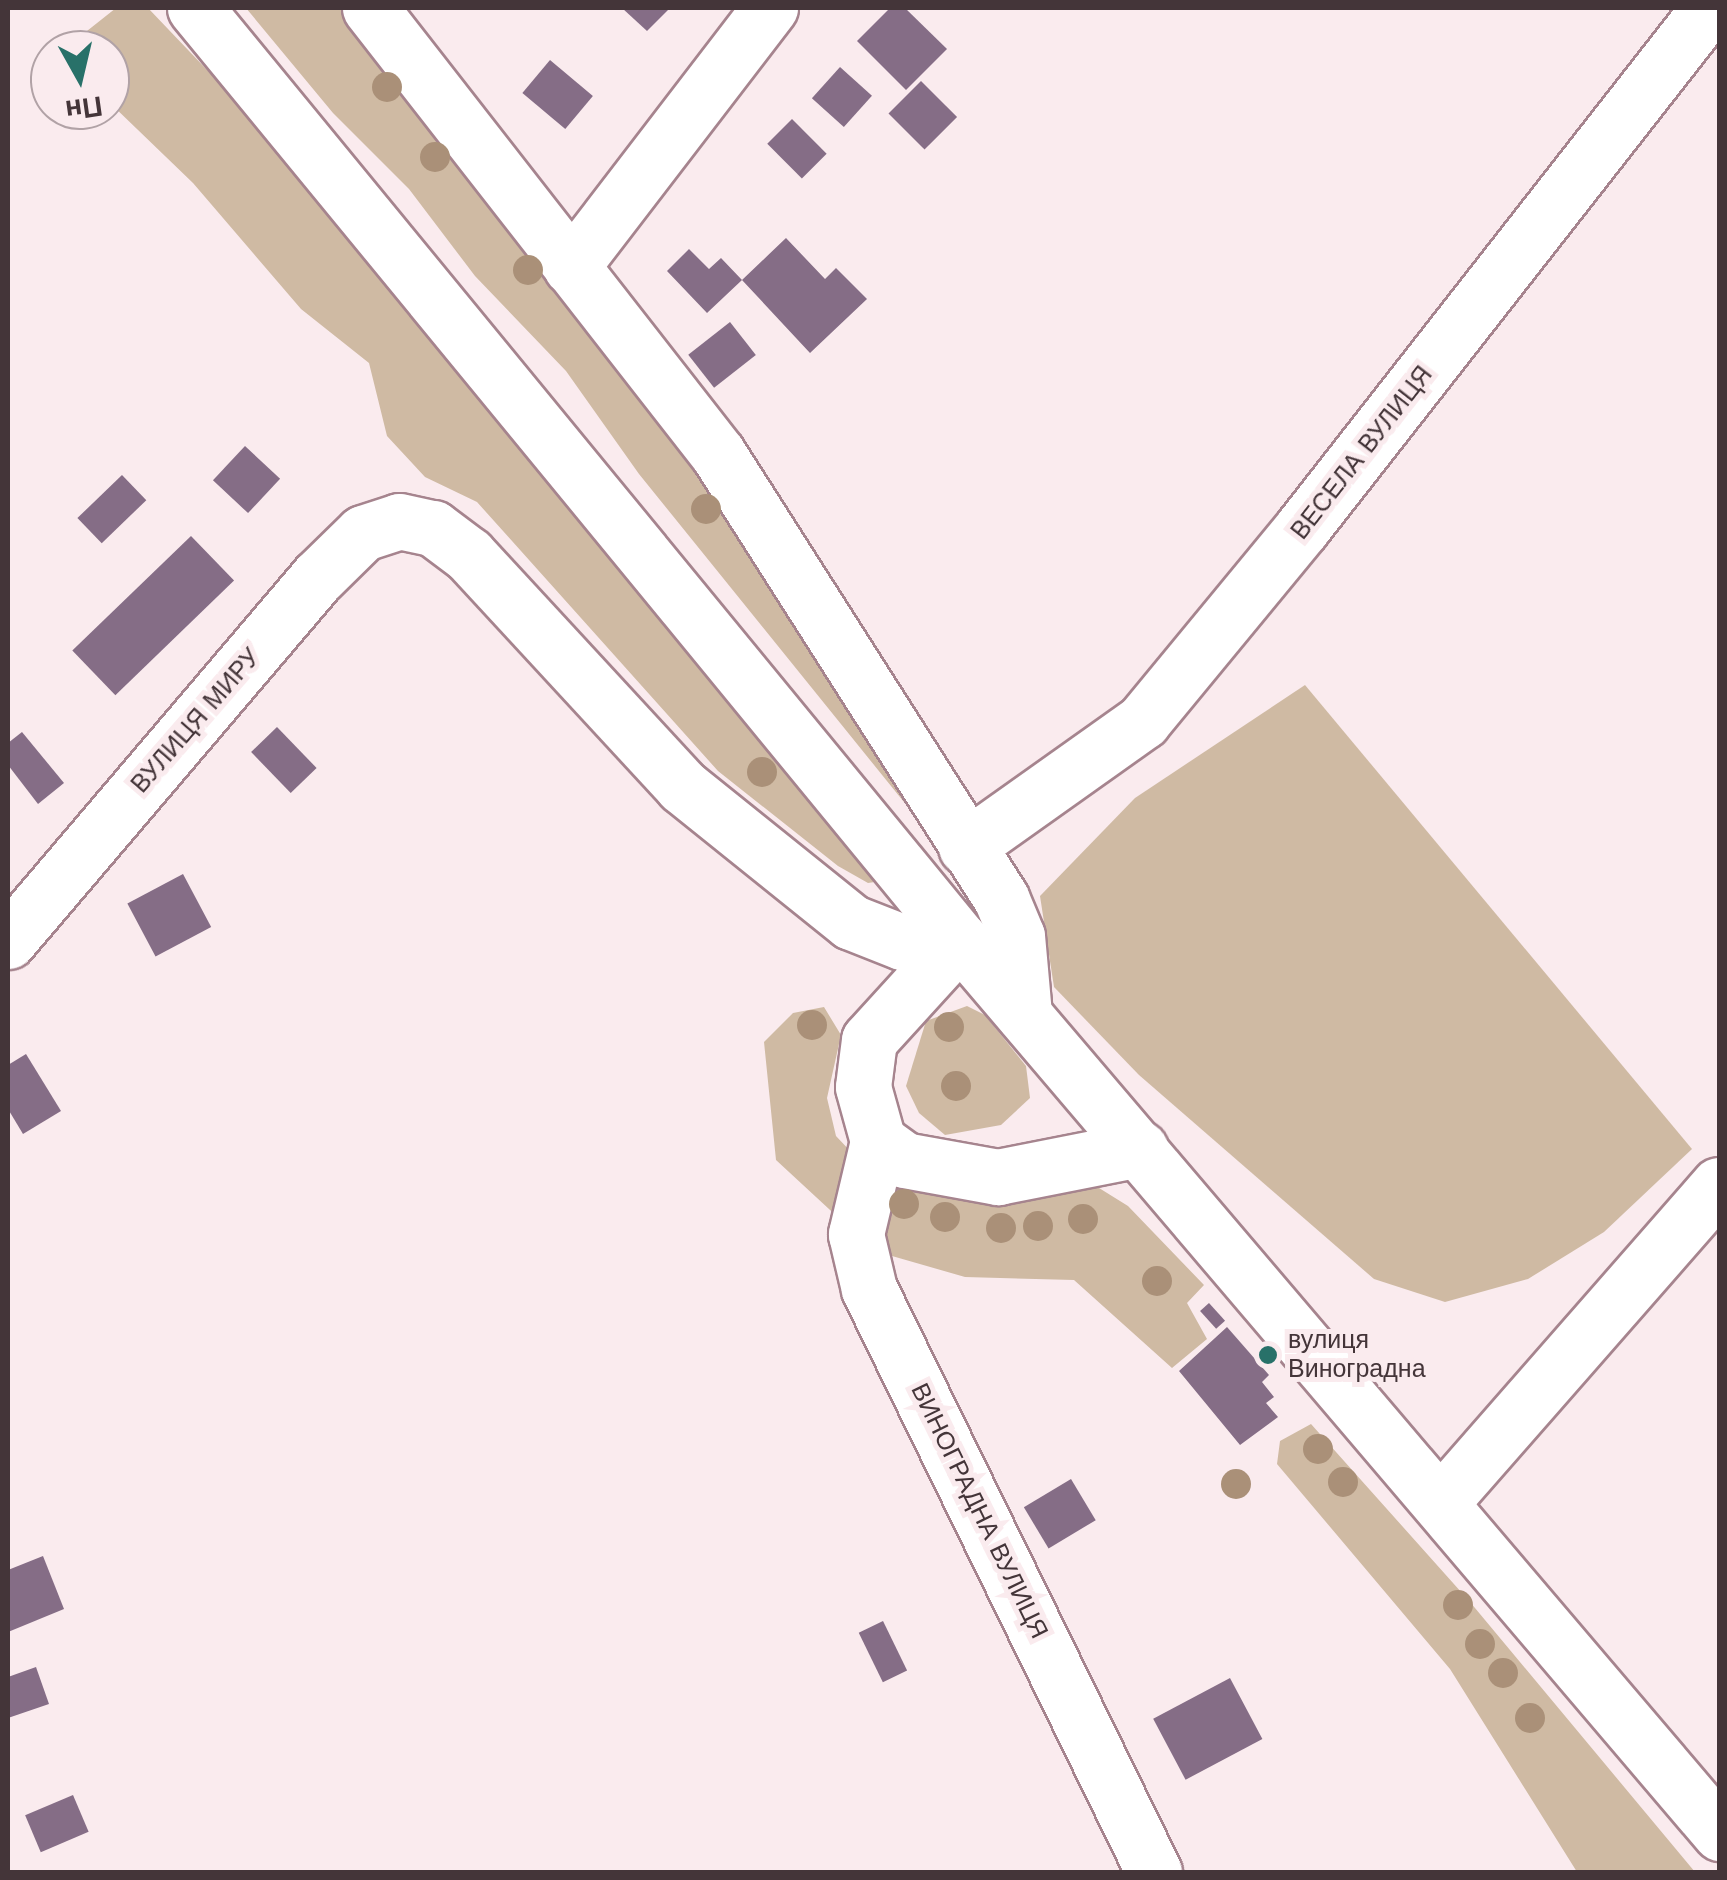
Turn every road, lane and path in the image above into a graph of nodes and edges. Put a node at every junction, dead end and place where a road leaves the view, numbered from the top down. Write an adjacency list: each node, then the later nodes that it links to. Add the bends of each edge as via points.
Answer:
1 (195, 8): 7 (street)
2 (370, 8): 5 (street)
3 (770, 8): 5 (street)
4 (1708, 8): 6 (street, ВЕСЕЛА ВУЛИЦЯ, via 1436,360 1143,722)
5 (571, 268): 6 (street, via 718,454)
6 (966, 847): 9 (street, via 1002,898 1017,936)
7 (960, 940): 8 (street, ВУЛИЦЯ МИРУ, via 902,942 851,922 682,786 469,555 433,528 399,521 363,534 318,577); 9 (street); 10 (street, via 869,1040 862,1086)
8 (8, 941)
9 (1024, 1015): 11 (street)
10 (878, 1140): 11 (street, via 904,1160 998,1176); 15 (street, ВИНОГРАДНА ВУЛИЦЯ, via 856,1234 869,1289)
11 (1140, 1149): 13 (street)
12 (1720, 1185): 13 (street)
13 (1442, 1502): 14 (street)
14 (1720, 1832)
15 (1154, 1872)

